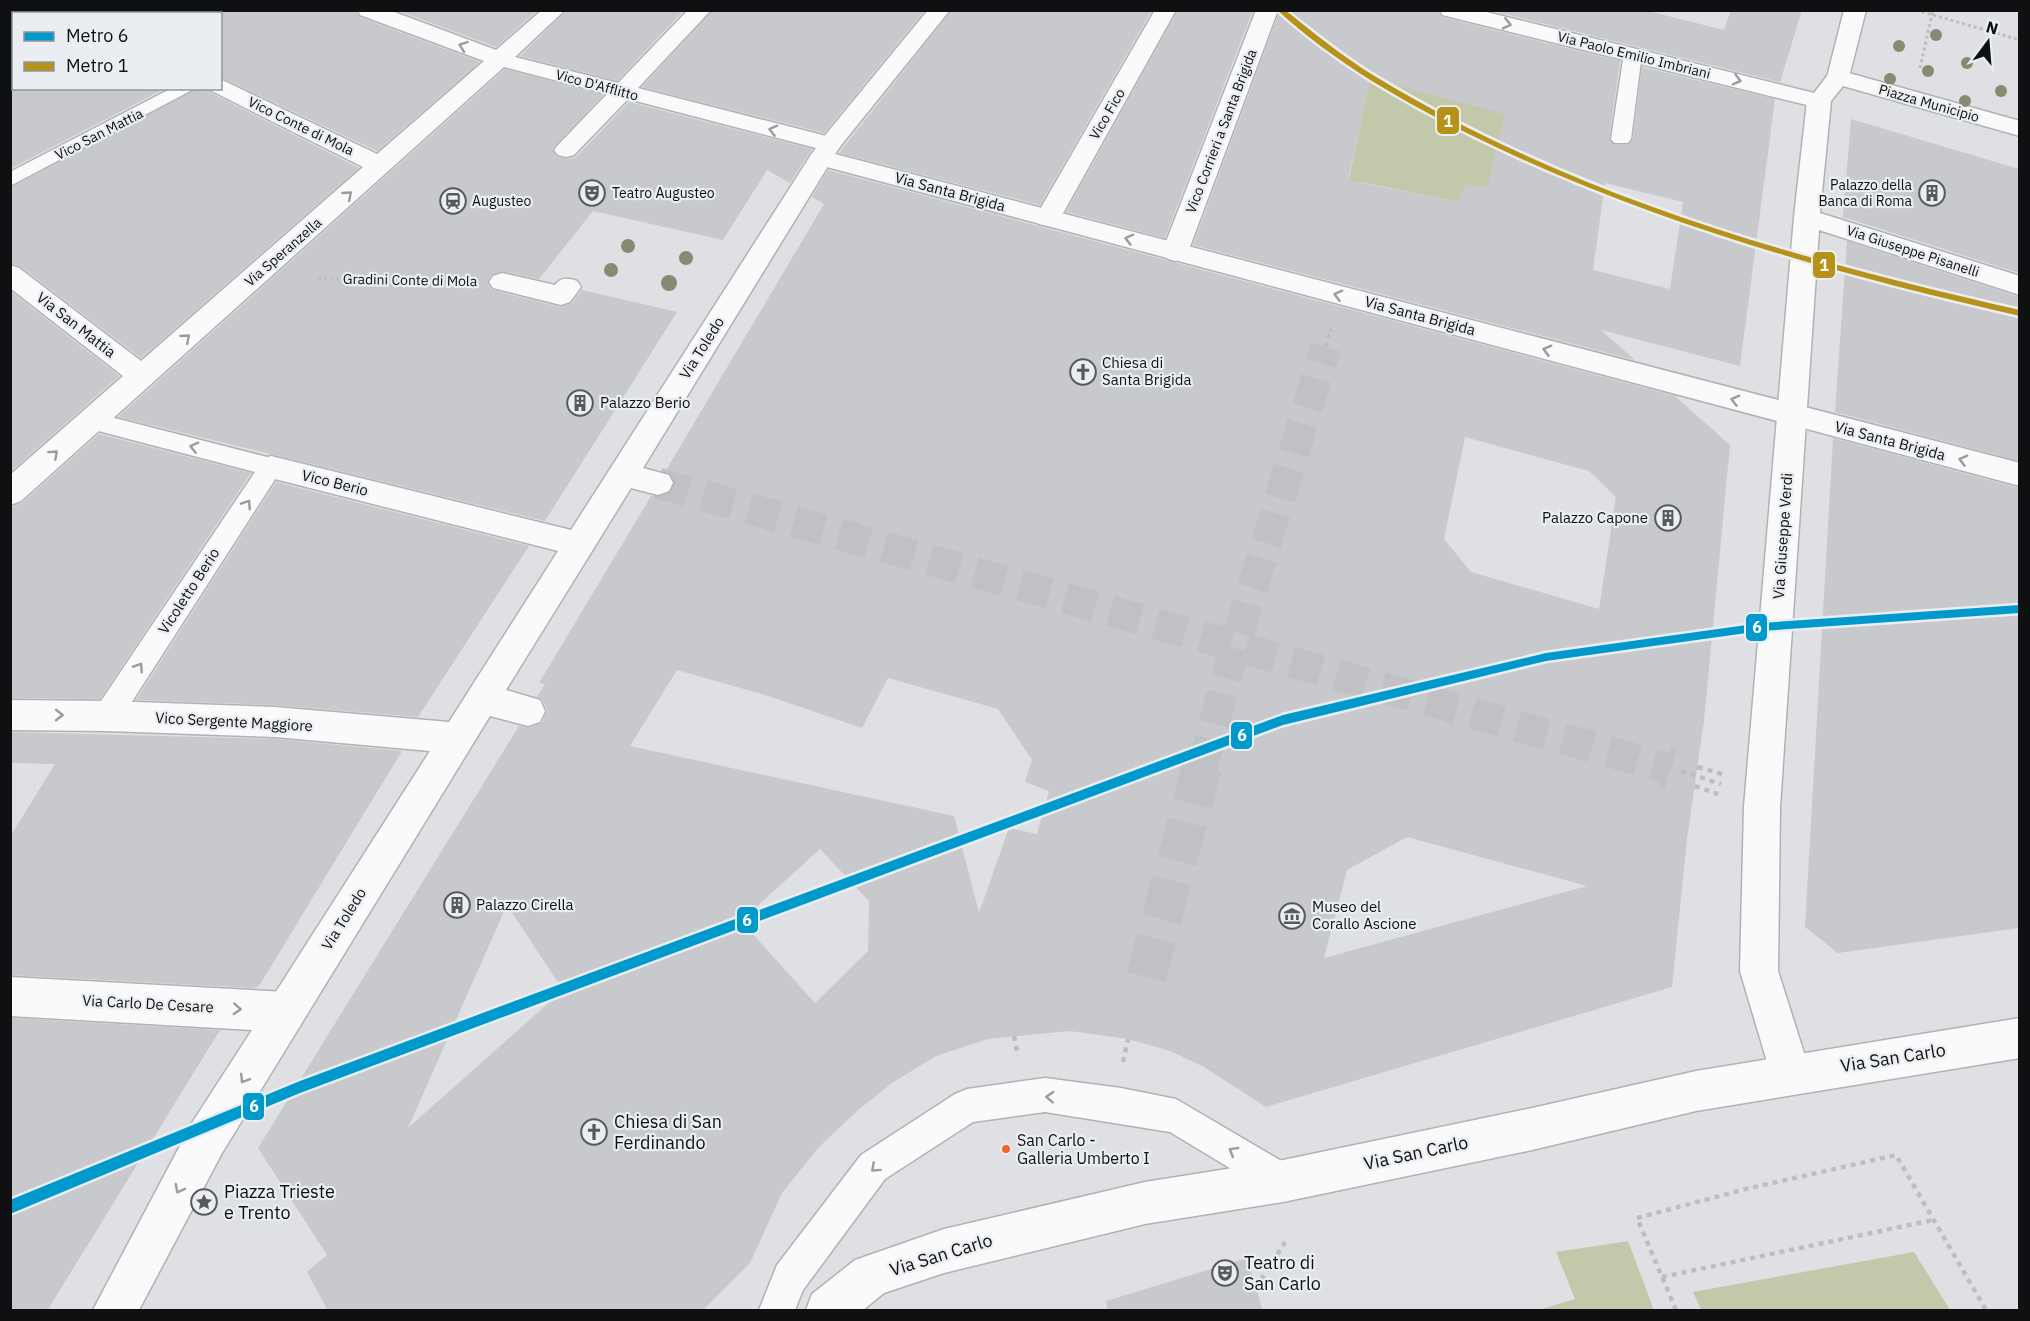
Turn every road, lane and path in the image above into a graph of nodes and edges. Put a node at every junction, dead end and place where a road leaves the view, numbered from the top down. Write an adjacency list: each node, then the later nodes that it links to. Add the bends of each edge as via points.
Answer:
1 (368, 10): 12 (street, Vico D'Afflitto)
2 (555, 10): 15 (street, Via Speranzella)
3 (701, 10): 20 (street)
4 (940, 10): 24 (street, Via Toledo)
5 (1166, 10): 28 (street, Vico Fico)
6 (1267, 10): 29 (street, Vico Corrieri a Santa Brigida)
7 (1450, 10): 14 (street, Via Paolo Emilio Imbriani, one-way to 14)
8 (1855, 10): 18 (street)
9 (1916, 10): 11 (path)
10 (1933, 10): 11 (path)
11 (1932, 15): 13 (path); 16 (path)
12 (410, 17): 15 (street, Vico D'Afflitto, one-way to 12)
13 (2019, 40)
14 (1633, 53): 18 (street, Via Paolo Emilio Imbriani, one-way to 18); 22 (lane)
15 (501, 60): 20 (street, Vico D'Afflitto); 25 (street, Via Speranzella)
16 (1917, 78)
17 (222, 87): 25 (street, Vico Conte di Mola)
18 (1828, 89): 21 (street, Piazza Municipio); 27 (street, Via Giuseppe Verdi)
19 (183, 90): 26 (lane, Vico San Mattia)
20 (621, 92): 23 (street); 24 (street, Vico D'Afflitto, one-way to 20)
21 (2019, 129)
22 (1621, 139)
23 (566, 150)
24 (825, 151): 28 (street, Via Santa Brigida); 41 (street, Via Toledo)
25 (381, 166): 37 (street, Via Speranzella, one-way to 25)
26 (10, 180)
27 (1807, 217): 34 (street, Via Giuseppe Pisanelli); 38 (street, Via Giuseppe Verdi)
28 (1048, 218): 29 (street, Via Santa Brigida, one-way to 28)
29 (1175, 252): 38 (street, Via Santa Brigida, one-way to 29)
30 (10, 274): 37 (street, Via San Mattia)
31 (318, 278): 32 (path, Gradini Conte di Mola)
32 (502, 282): 33 (street, via 561,296)
33 (568, 286)
34 (2019, 286)
35 (1332, 322): 36 (path)
36 (1326, 347)
37 (142, 376): 39 (street, Via Speranzella)
38 (1792, 415): 42 (street, Via Santa Brigida, one-way to 38); 56 (street, Via Giuseppe Verdi, via 1762,807 1759,971)
39 (92, 421): 40 (lane, Vico Berio, one-way to 39); 44 (street, Via Speranzella, one-way to 39)
40 (271, 467): 45 (street, Vico Berio); 49 (lane, Vicoletto Berio, one-way to 40)
41 (622, 474): 43 (street); 45 (street, Via Toledo)
42 (2019, 475)
43 (658, 483)
44 (10, 493)
45 (579, 544): 46 (street, Via Toledo)
46 (482, 699): 47 (street); 50 (street, Via Toledo)
47 (528, 711)
48 (10, 715): 49 (street, Vico Sergente Maggiore, one-way to 49)
49 (107, 716): 50 (street, Vico Sergente Maggiore, via 275,722)
50 (458, 738): 54 (street, Via Toledo)
51 (1681, 771): 52 (path)
52 (1696, 776)
53 (10, 996): 54 (street, Via Carlo De Cesare, one-way to 54)
54 (286, 1012): 62 (street, Via Toledo, one-way to 62, via 207,1138)
55 (2019, 1038): 56 (street, Via San Carlo)
56 (1791, 1075): 57 (street, Via San Carlo, via 1696,1091)
57 (1283, 1181): 63 (lane, one-way to 63, via 1176,1116 1045,1095 967,1106 873,1167 790,1278); 64 (street, Via San Carlo, via 1145,1203 944,1251 871,1276)
58 (1933, 1220): 60 (path); 60 (path, via 1896,1155 1637,1218); 66 (path)
59 (1286, 1242): 61 (path)
60 (1662, 1277): 65 (path)
61 (1256, 1288)
62 (115, 1311)
63 (777, 1311)
64 (828, 1311)
65 (1676, 1311)
66 (1986, 1311)

